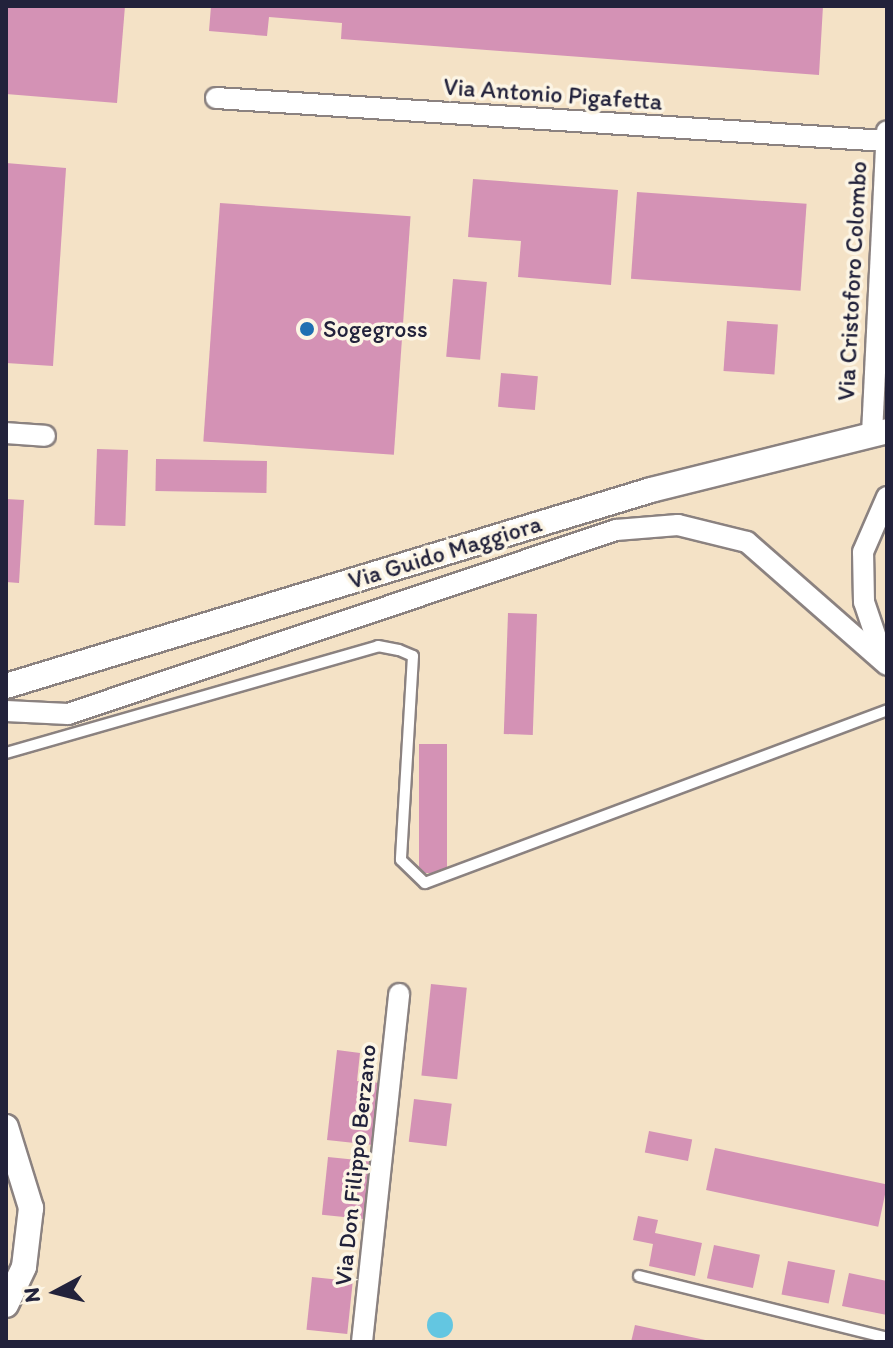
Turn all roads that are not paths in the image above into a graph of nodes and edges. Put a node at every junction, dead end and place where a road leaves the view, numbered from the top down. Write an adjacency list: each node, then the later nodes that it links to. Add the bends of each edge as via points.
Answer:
1 (216, 98): 3 (street, Via Antonio Pigafetta)
2 (887, 131): 3 (street, Via Cristoforo Colombo)
3 (886, 141): 5 (street, Via Cristoforo Colombo)
4 (6, 433): 6 (street)
5 (879, 433): 9 (street, Via Guido Maggiora, via 651,490)
6 (45, 436)
7 (887, 497): 8 (street, via 863,552 864,602)
8 (886, 663): 11 (street, via 747,542 678,525 616,530 68,714)
9 (6, 686)
10 (887, 710): 12 (lane, via 425,883 401,860 413,656 399,650 378,646)
11 (6, 711)
12 (6, 753)
13 (399, 994): 18 (street, Via Don Filippo Berzano)
14 (6, 1127): 16 (street, via 31,1208 24,1267)
15 (639, 1276): 17 (lane)
16 (6, 1305)
17 (887, 1338)
18 (362, 1342)

